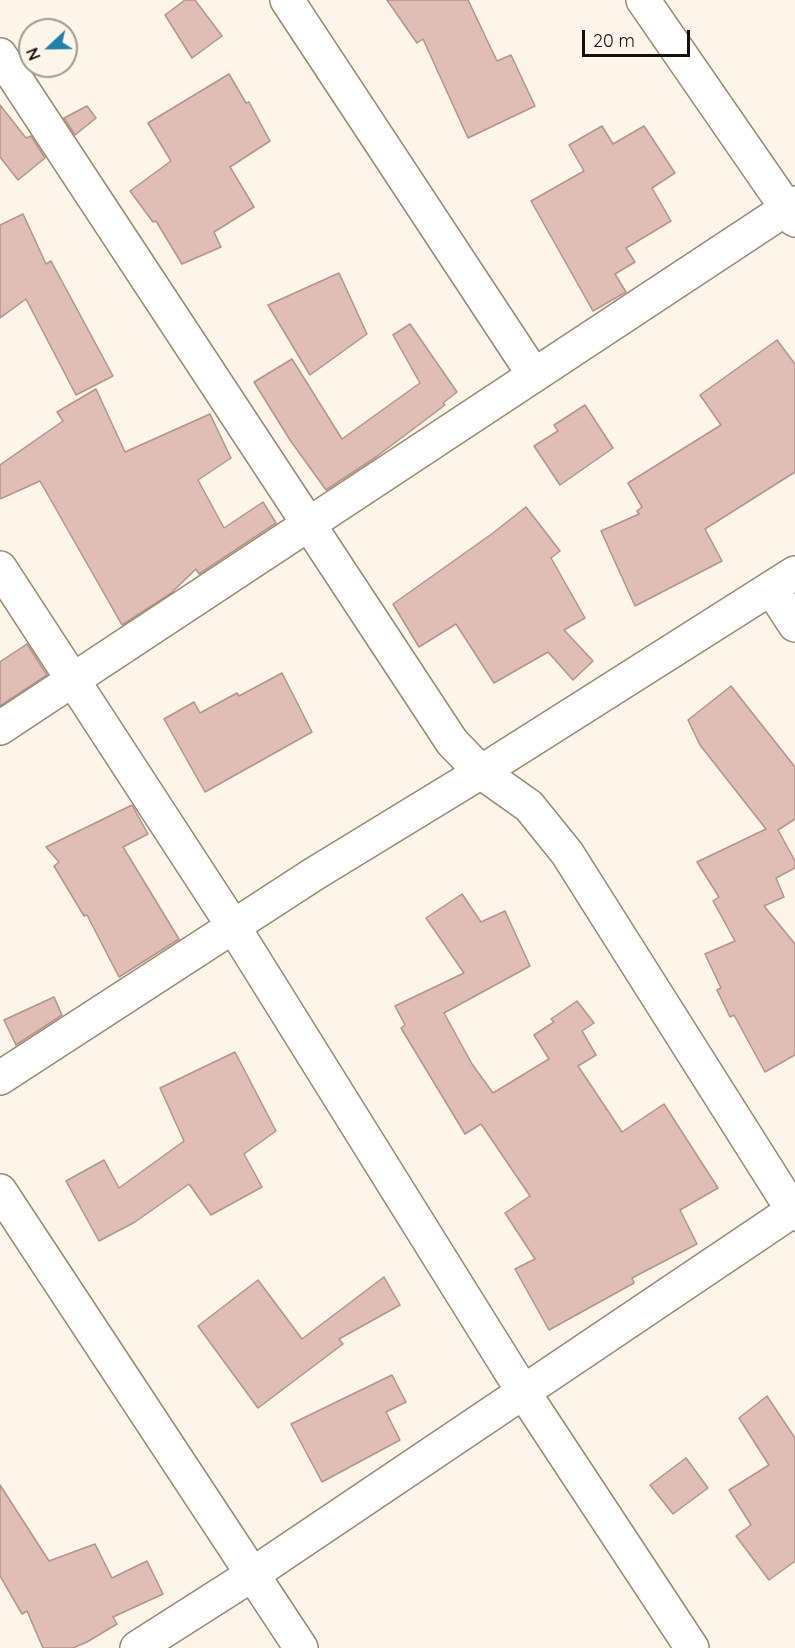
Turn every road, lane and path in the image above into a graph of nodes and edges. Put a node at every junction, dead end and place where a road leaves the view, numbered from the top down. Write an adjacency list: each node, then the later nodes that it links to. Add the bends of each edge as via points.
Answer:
1 (287, 0): 5 (street)
2 (643, 0): 4 (street)
3 (0, 55): 6 (street)
4 (793, 210): 5 (street)
5 (534, 375): 6 (street)
6 (307, 525): 10 (street); 12 (street, via 452,742)
7 (0, 568): 10 (street)
8 (783, 581): 9 (street); 12 (street)
9 (795, 626)
10 (73, 680): 11 (street); 13 (street)
11 (0, 728)
12 (481, 772): 13 (street); 16 (street, via 529,806 567,853)
13 (233, 926): 14 (street); 17 (street)
14 (0, 1078)
15 (0, 1191): 18 (street)
16 (794, 1212): 17 (street)
17 (524, 1393): 18 (street); 21 (street)
18 (253, 1574): 19 (street); 20 (street)
19 (137, 1648)
20 (301, 1648)
21 (692, 1648)

